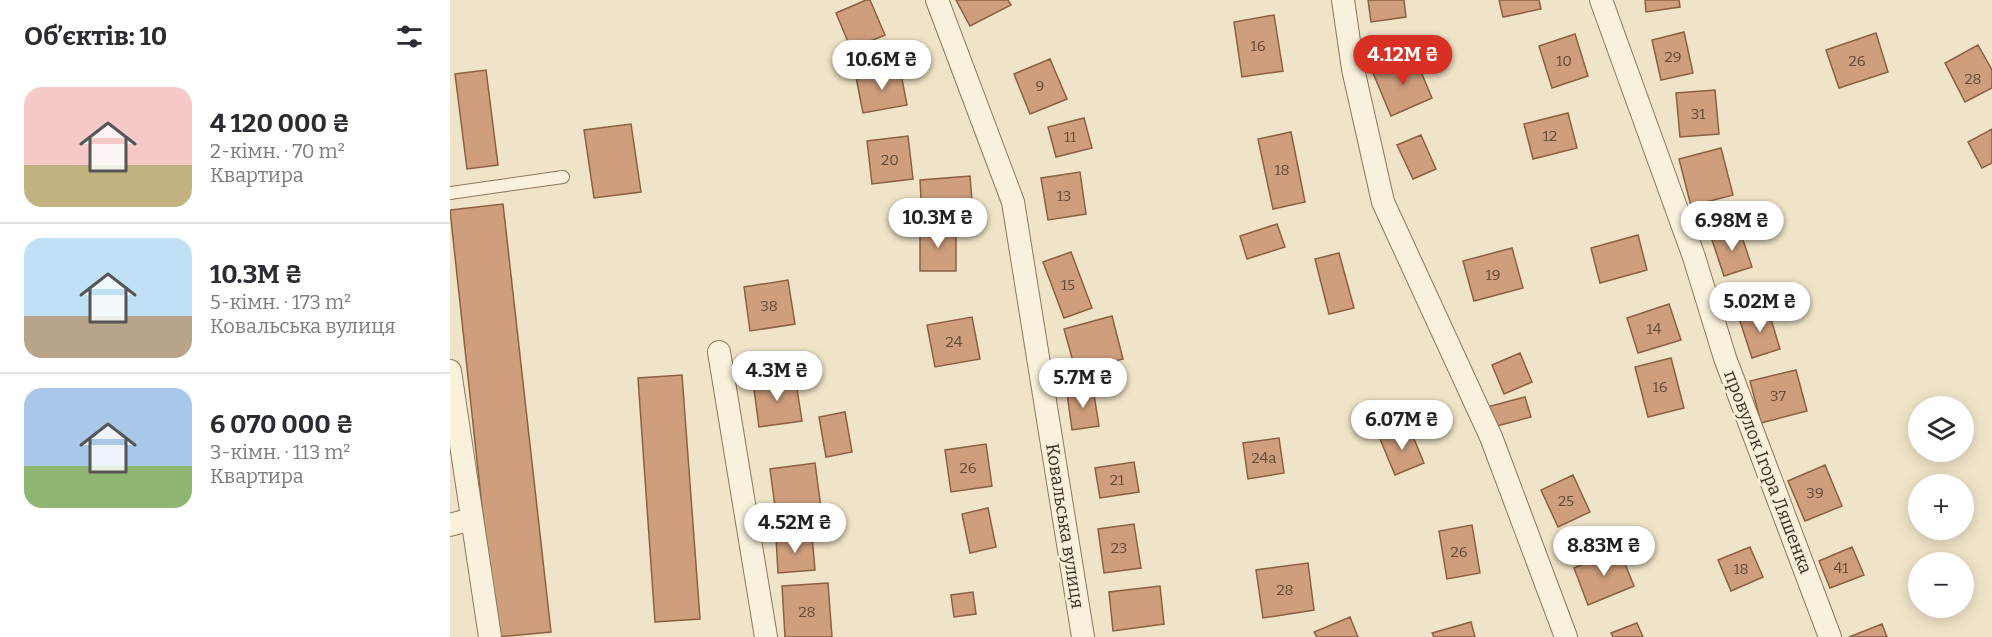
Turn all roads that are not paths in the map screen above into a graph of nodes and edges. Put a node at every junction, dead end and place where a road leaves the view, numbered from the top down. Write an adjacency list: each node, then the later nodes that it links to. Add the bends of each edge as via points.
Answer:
1 (937, 0): 11 (street, Ковальська вулиця, via 1013,202)
2 (1343, 0): 12 (street, via 1353,69 1383,202 1491,437)
3 (1601, 0): 13 (street, провулок Ігора Ляшенка, via 1694,257 1725,358)
4 (563, 177): 5 (lane)
5 (450, 193)
6 (719, 352): 10 (street)
7 (450, 371): 8 (street)
8 (461, 522): 9 (street)
9 (490, 637)
10 (766, 637)
11 (1083, 637)
12 (1566, 637)
13 (1830, 637)

